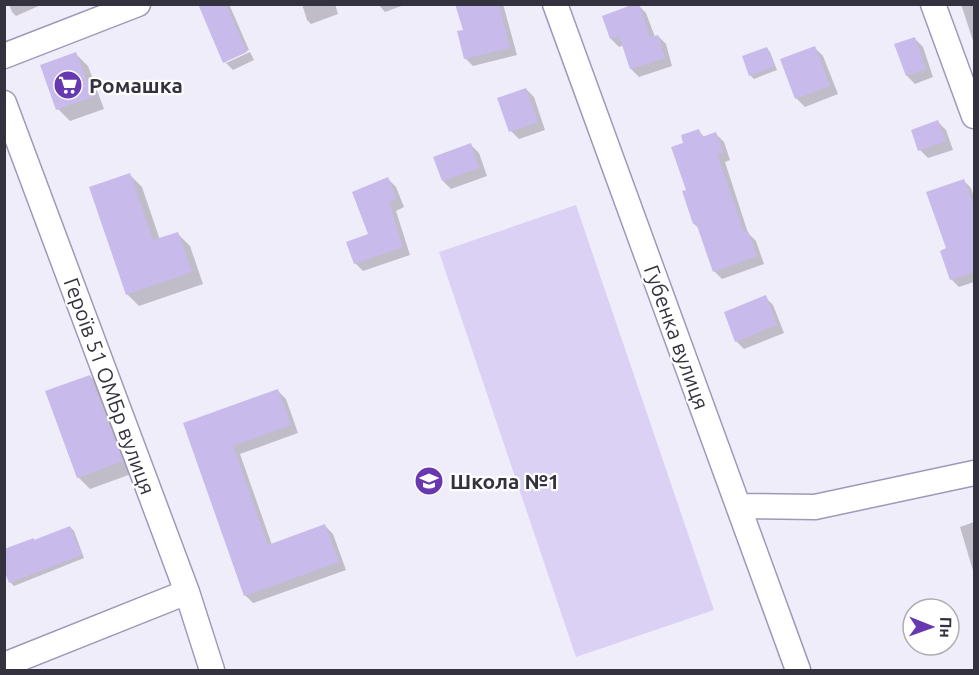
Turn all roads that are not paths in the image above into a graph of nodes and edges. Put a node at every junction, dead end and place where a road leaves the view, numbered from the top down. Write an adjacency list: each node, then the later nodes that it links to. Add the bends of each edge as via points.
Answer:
1 (138, 4): 4 (street)
2 (555, 4): 8 (street, Губенка вулиця)
3 (933, 4): 6 (street)
4 (4, 56)
5 (4, 104): 9 (street, Героїв 51 ОМБр вулиця)
6 (975, 116)
7 (975, 473): 8 (street, via 815,507)
8 (739, 506): 12 (street, Губенка вулиця)
9 (187, 592): 10 (street); 11 (street, Героїв 51 ОМБр вулиця)
10 (4, 665)
11 (212, 670)
12 (798, 670)

